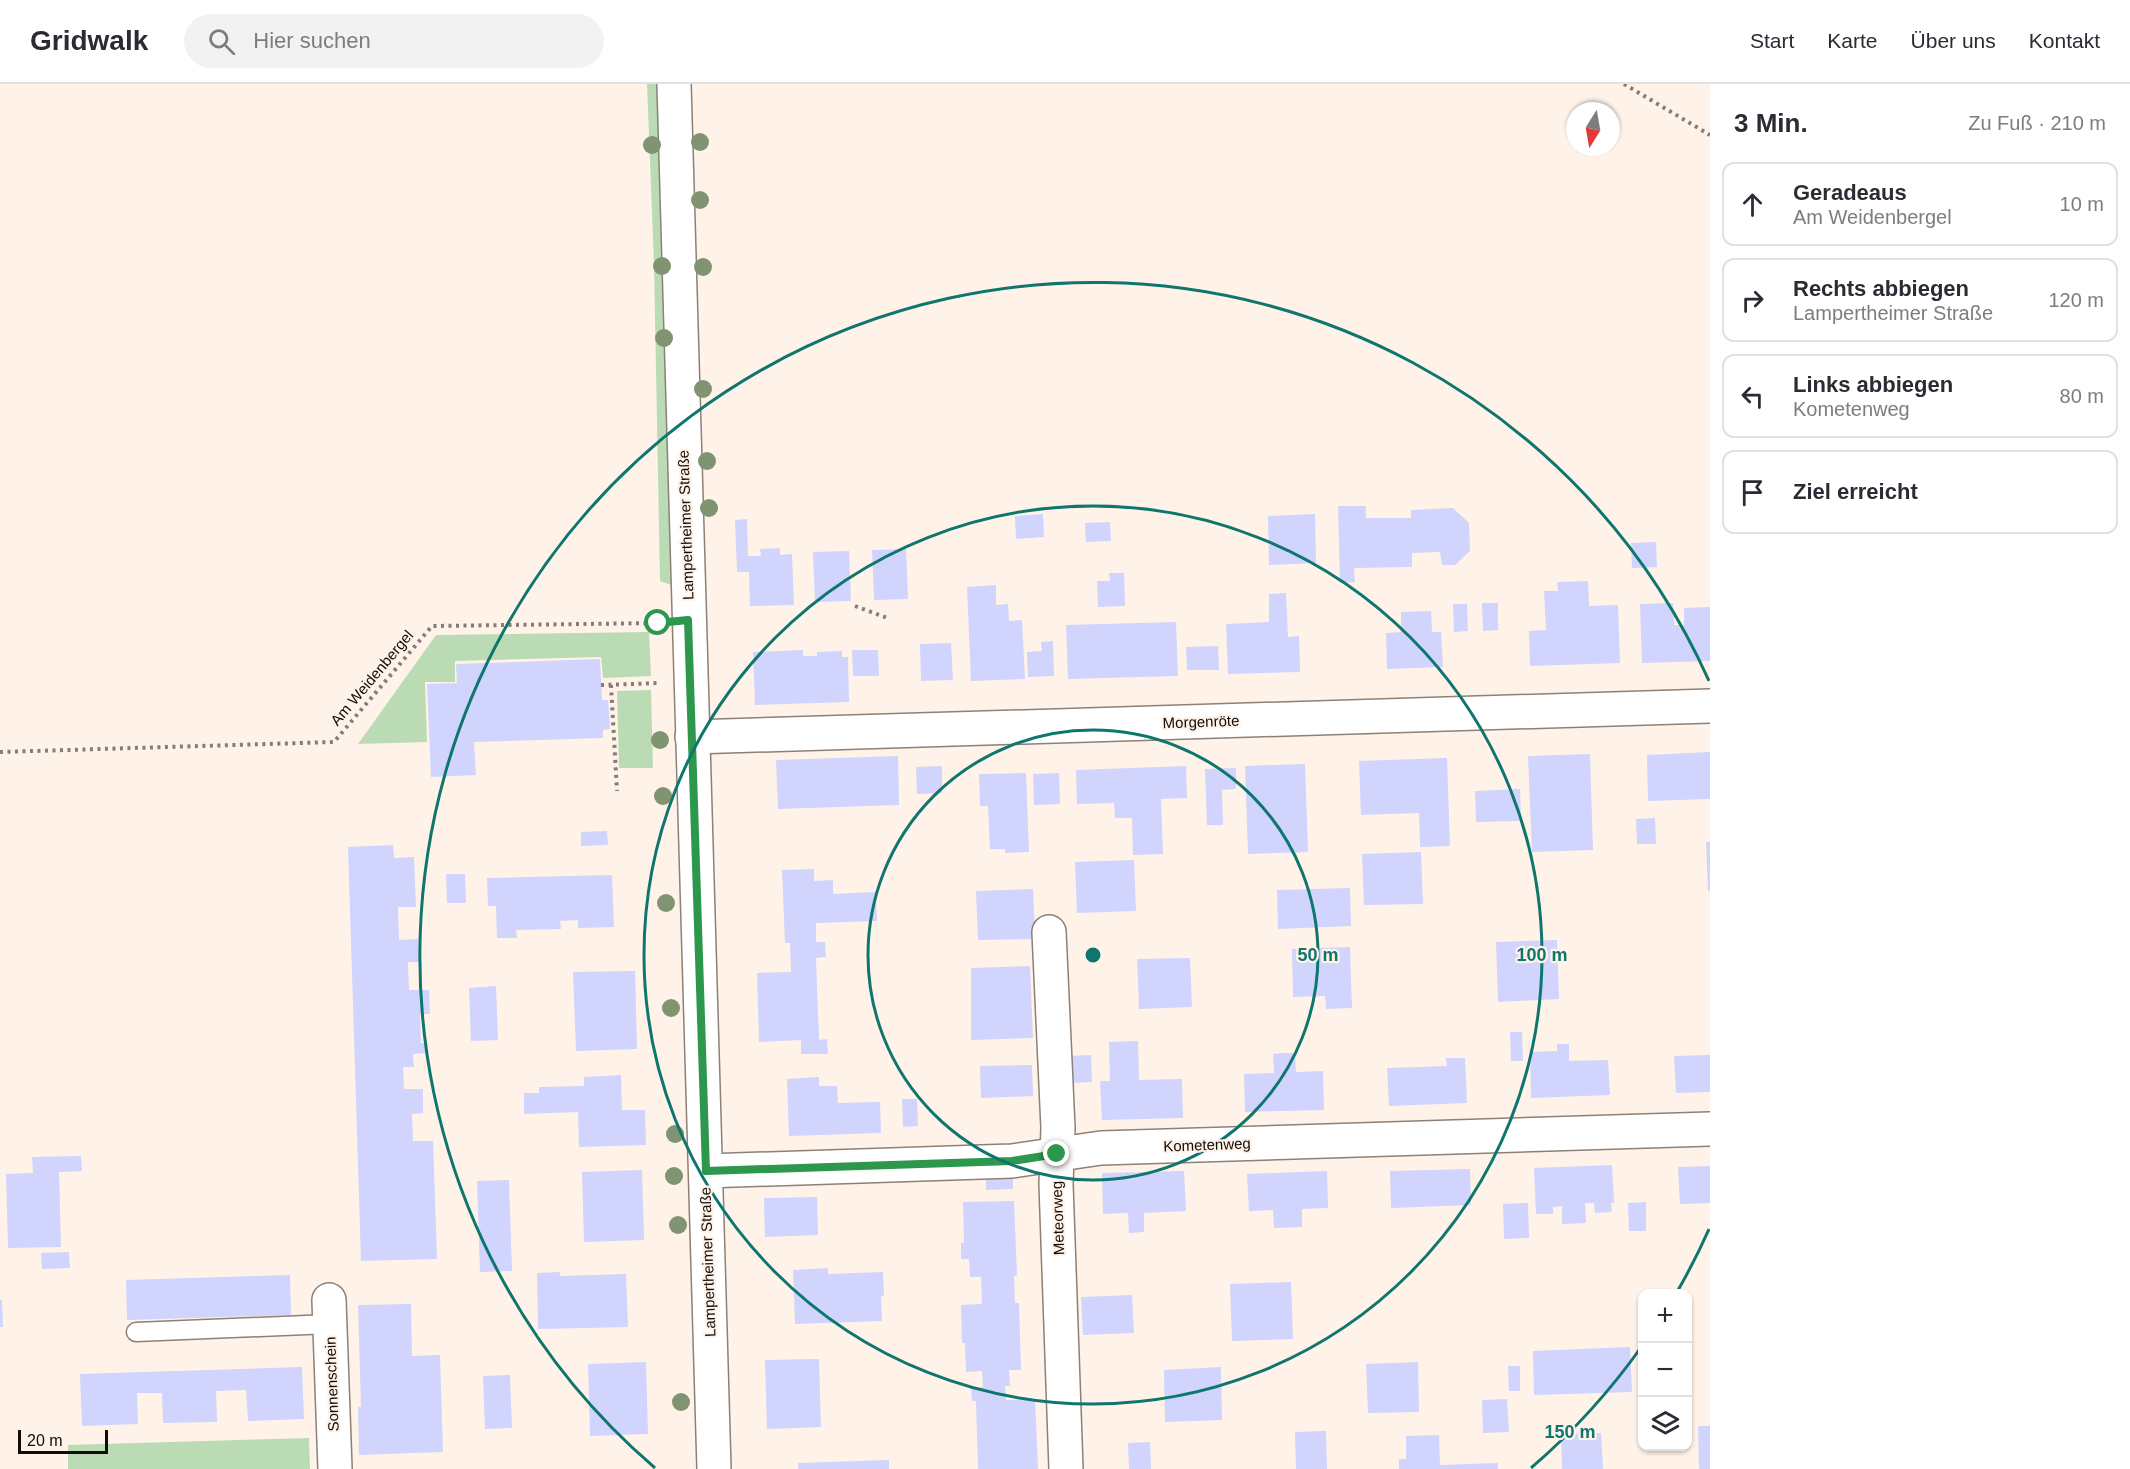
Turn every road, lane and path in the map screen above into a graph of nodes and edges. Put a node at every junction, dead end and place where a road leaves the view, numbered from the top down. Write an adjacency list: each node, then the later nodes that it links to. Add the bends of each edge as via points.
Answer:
1 (674, 84): 6 (street, Lampertheimer Straße)
2 (1624, 84): 3 (path)
3 (1710, 135)
4 (855, 606): 5 (path)
5 (890, 619)
6 (688, 620): 11 (street, Lampertheimer Straße); 12 (path, Am Weidenbergel, via 432,626 334,742)
7 (664, 683): 9 (path)
8 (601, 685): 9 (path)
9 (611, 685): 13 (path)
10 (1710, 706): 11 (street, Morgenröte)
11 (692, 737): 17 (street, Lampertheimer Straße)
12 (0, 752)
13 (617, 790)
14 (1049, 932): 16 (street, Meteorweg)
15 (1710, 1129): 16 (street, Kometenweg, via 1101,1148)
16 (1057, 1154): 17 (street, Kometenweg, via 1012,1161); 22 (street, Meteorweg)
17 (706, 1171): 21 (street, Lampertheimer Straße)
18 (329, 1312): 19 (lane); 20 (street, Sonnenschein)
19 (136, 1332)
20 (335, 1469)
21 (714, 1469)
22 (1066, 1469)

